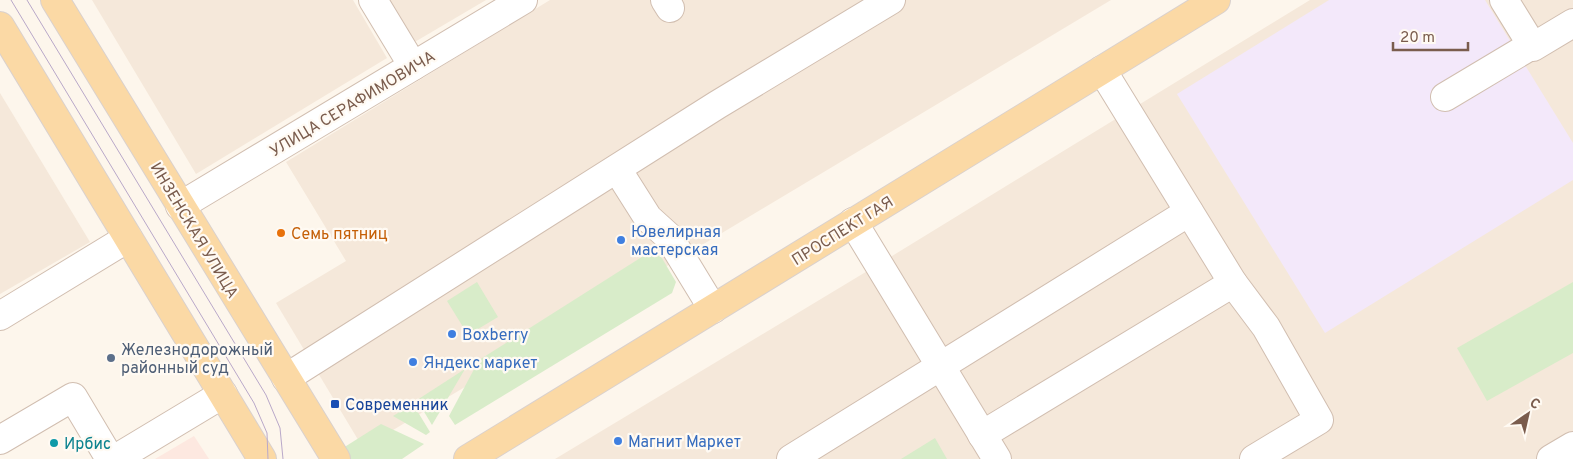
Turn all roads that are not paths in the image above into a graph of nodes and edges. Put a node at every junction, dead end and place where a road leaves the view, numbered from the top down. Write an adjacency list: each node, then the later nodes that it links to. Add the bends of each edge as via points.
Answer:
1 (55, 0): 14 (main road, ИНЗЕНСКАЯ УЛИЦА)
2 (373, 0): 10 (street)
3 (524, 0): 10 (street, УЛИЦА СЕРАФИМОВИЧА)
4 (891, 0): 13 (street)
5 (1216, 0): 11 (main road, ПРОСПЕКТ ГАЯ)
6 (1504, 0): 9 (street)
7 (1573, 23): 9 (street, via 1533,48)
8 (0, 26): 17 (main road)
9 (1532, 45): 12 (street)
10 (413, 66): 14 (street, УЛИЦА СЕРАФИМОВИЧА)
11 (1102, 70): 15 (street); 16 (main road, ПРОСПЕКТ ГАЯ)
12 (1445, 97)
13 (617, 169): 19 (street, via 648,218 669,237); 22 (street)
14 (180, 206): 22 (main road, ИНЗЕНСКАЯ УЛИЦА)
15 (1189, 212): 18 (street); 21 (street)
16 (853, 222): 19 (main road, ПРОСПЕКТ ГАЯ); 21 (street)
17 (128, 238): 20 (street); 23 (main road)
18 (1233, 283): 24 (street); 34 (street, via 1266,327 1319,420)
19 (712, 309): 31 (main road, ПРОСПЕКТ ГАЯ)
20 (0, 316)
21 (940, 366): 24 (street); 32 (street)
22 (286, 378): 30 (main road, ИНЗЕНСКАЯ УЛИЦА)
23 (223, 394): 28 (street); 29 (main road)
24 (982, 435): 33 (street)
25 (0, 440): 27 (street, via 73,397)
26 (1573, 446): 35 (street)
27 (110, 459)
28 (115, 459)
29 (262, 459)
30 (336, 459)
31 (468, 459)
32 (791, 459)
33 (996, 459)
34 (1254, 459)
35 (1551, 459)

